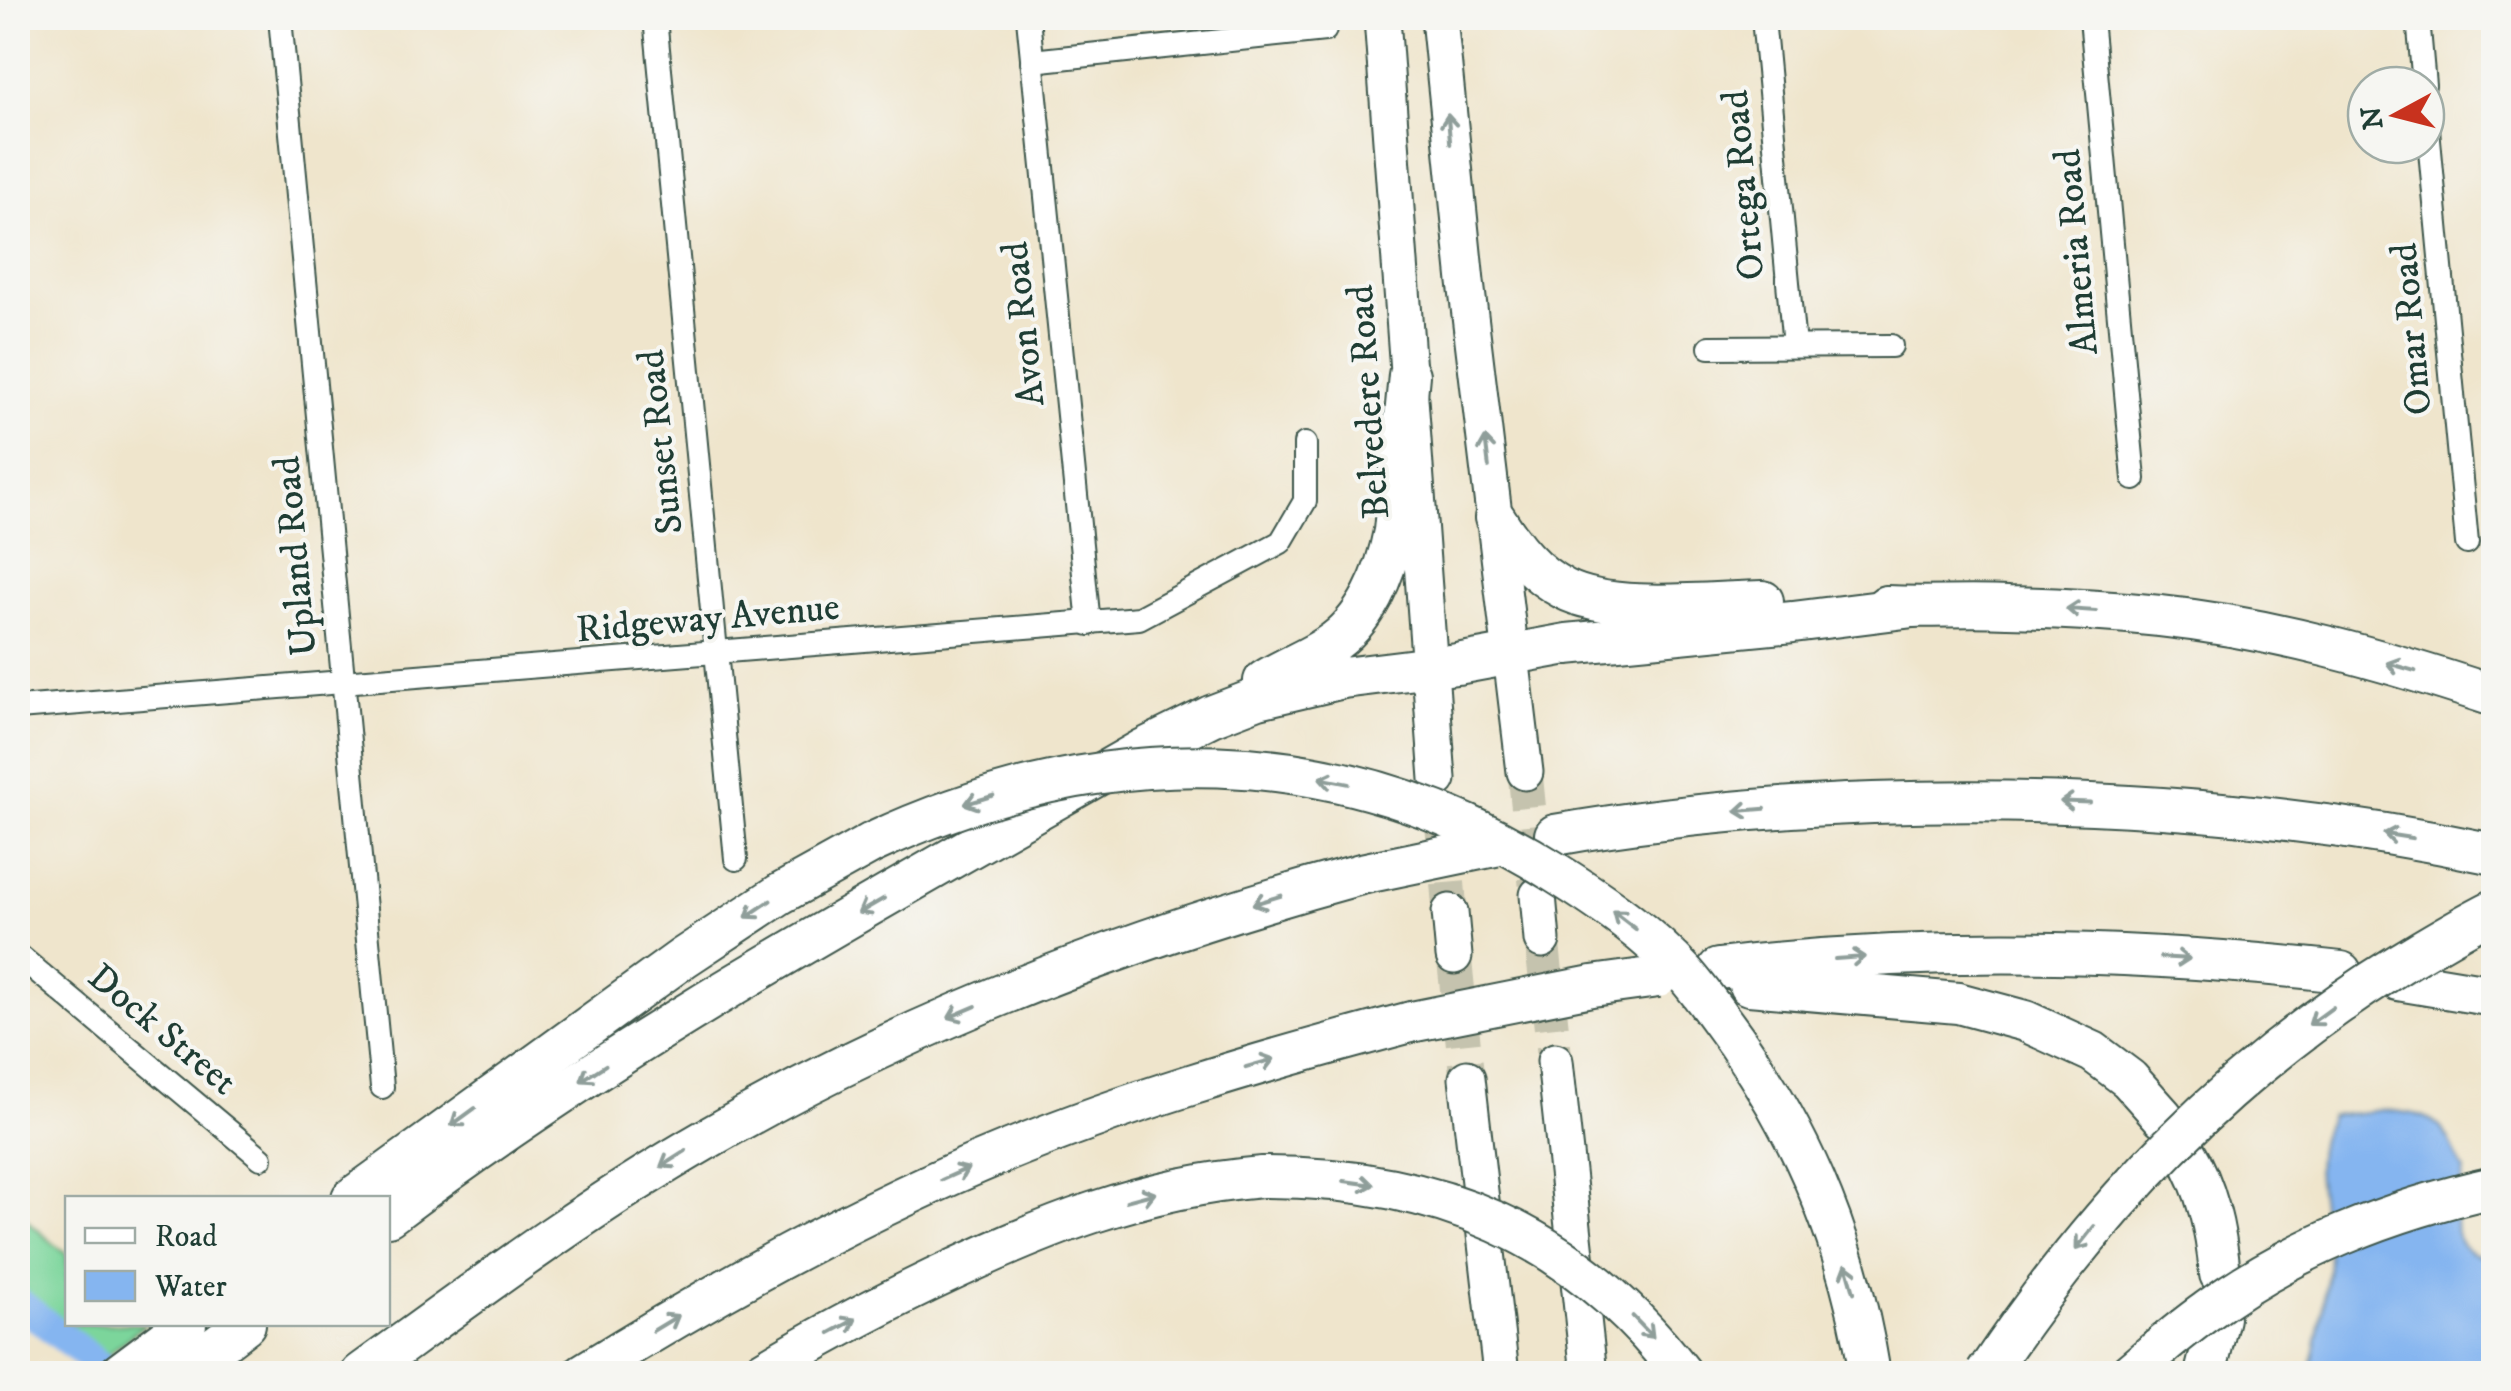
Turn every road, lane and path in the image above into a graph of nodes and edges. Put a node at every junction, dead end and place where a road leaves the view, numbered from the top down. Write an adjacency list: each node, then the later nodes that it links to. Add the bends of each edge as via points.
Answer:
1 (280, 18): 26 (street, Upland Road)
2 (655, 18): 23 (street, Sunset Road)
3 (1028, 18): 10 (street, Avon Road)
4 (1382, 18): 16 (main road, Belvedere Road)
5 (1439, 18): 19 (main road, one-way to 5)
6 (1763, 18): 13 (street, Ortega Road)
7 (2090, 18): 18 (street, Almeria Road)
8 (2418, 18): 11 (street)
9 (1325, 30): 10 (street)
10 (1032, 61): 22 (street, Avon Road)
11 (2422, 65)
12 (2431, 165): 20 (street, Omar Road)
13 (1794, 346): 14 (street); 15 (street)
14 (1890, 346)
15 (1710, 347)
16 (1410, 376): 25 (main road, Belvedere Road); 29 (highway, via 1394,531 1374,592 1340,637)
17 (1305, 444): 22 (street, Ridgeway Avenue, via 1305,501 1281,542 1140,618)
18 (2134, 479)
19 (1495, 518): 21 (highway, via 1534,568 1566,590 1601,600); 24 (main road)
20 (2467, 544)
21 (1912, 607): 24 (highway); 27 (highway, one-way to 21, via 2361,655 2210,623 2062,609)
22 (1089, 624): 23 (street, Ridgeway Avenue)
23 (716, 653): 26 (street, Ridgeway Avenue); 35 (street, Sunset Road)
24 (1512, 653): 25 (highway); 30 (main road)
25 (1431, 667): 29 (highway, via 1312,684); 31 (main road, Belvedere Road)
26 (343, 683): 28 (street, Ridgeway Avenue); 48 (street, Upland Road)
27 (2494, 696)
28 (18, 708)
29 (1210, 716): 52 (highway, one-way to 52, via 718,994 524,1118)
30 (1525, 772)
31 (1438, 779)
32 (1555, 835): 34 (highway, one-way to 32, via 2330,826 2070,802 1800,806)
33 (1495, 846): 58 (highway, one-way to 58, bridge, via 1361,874 1205,919 914,1032 644,1177)
34 (2494, 854)
35 (736, 860)
36 (1538, 895): 39 (main road)
37 (2494, 910): 65 (highway, one-way to 65, bridge, via 2367,984 2224,1093 2096,1224)
38 (1450, 912): 41 (main road)
39 (1542, 940)
40 (18, 955): 49 (street, Dock Street)
41 (1454, 956)
42 (2341, 972): 53 (highway, one-way to 42, via 2208,1205 2174,1133 2129,1079 2093,1052 2002,1013 1724,976 1886,956 2034,953)
43 (1668, 977): 59 (highway, one-way to 43, bridge, via 770,1262 978,1163 1119,1108 1412,1022)
44 (2398, 980): 45 (highway)
45 (2494, 996)
46 (1555, 1061): 62 (main road)
47 (1467, 1078): 61 (main road)
48 (382, 1087)
49 (262, 1158)
50 (2494, 1187): 66 (highway, bridge, via 2384,1219 2292,1260 2209,1309)
51 (355, 1196): 64 (highway, one-way to 51, bridge, via 1856,1296 1804,1154 1752,1063 1687,976 1606,906 1528,855 1389,794 1298,774 1215,766 1083,774 955,807 872,843 683,958)
52 (390, 1215)
53 (2220, 1274)
54 (2218, 1318): 67 (highway)
55 (240, 1326): 56 (highway)
56 (180, 1350): 57 (highway)
57 (119, 1374)
58 (361, 1374)
59 (583, 1374)
60 (758, 1374): 63 (highway, one-way to 63, bridge, via 849,1322 1042,1230 1178,1188 1301,1177 1375,1184 1492,1218 1593,1282)
61 (1501, 1374)
62 (1590, 1374)
63 (1682, 1374)
64 (1870, 1374)
65 (1986, 1374)
66 (2130, 1374)
67 (2205, 1374)

